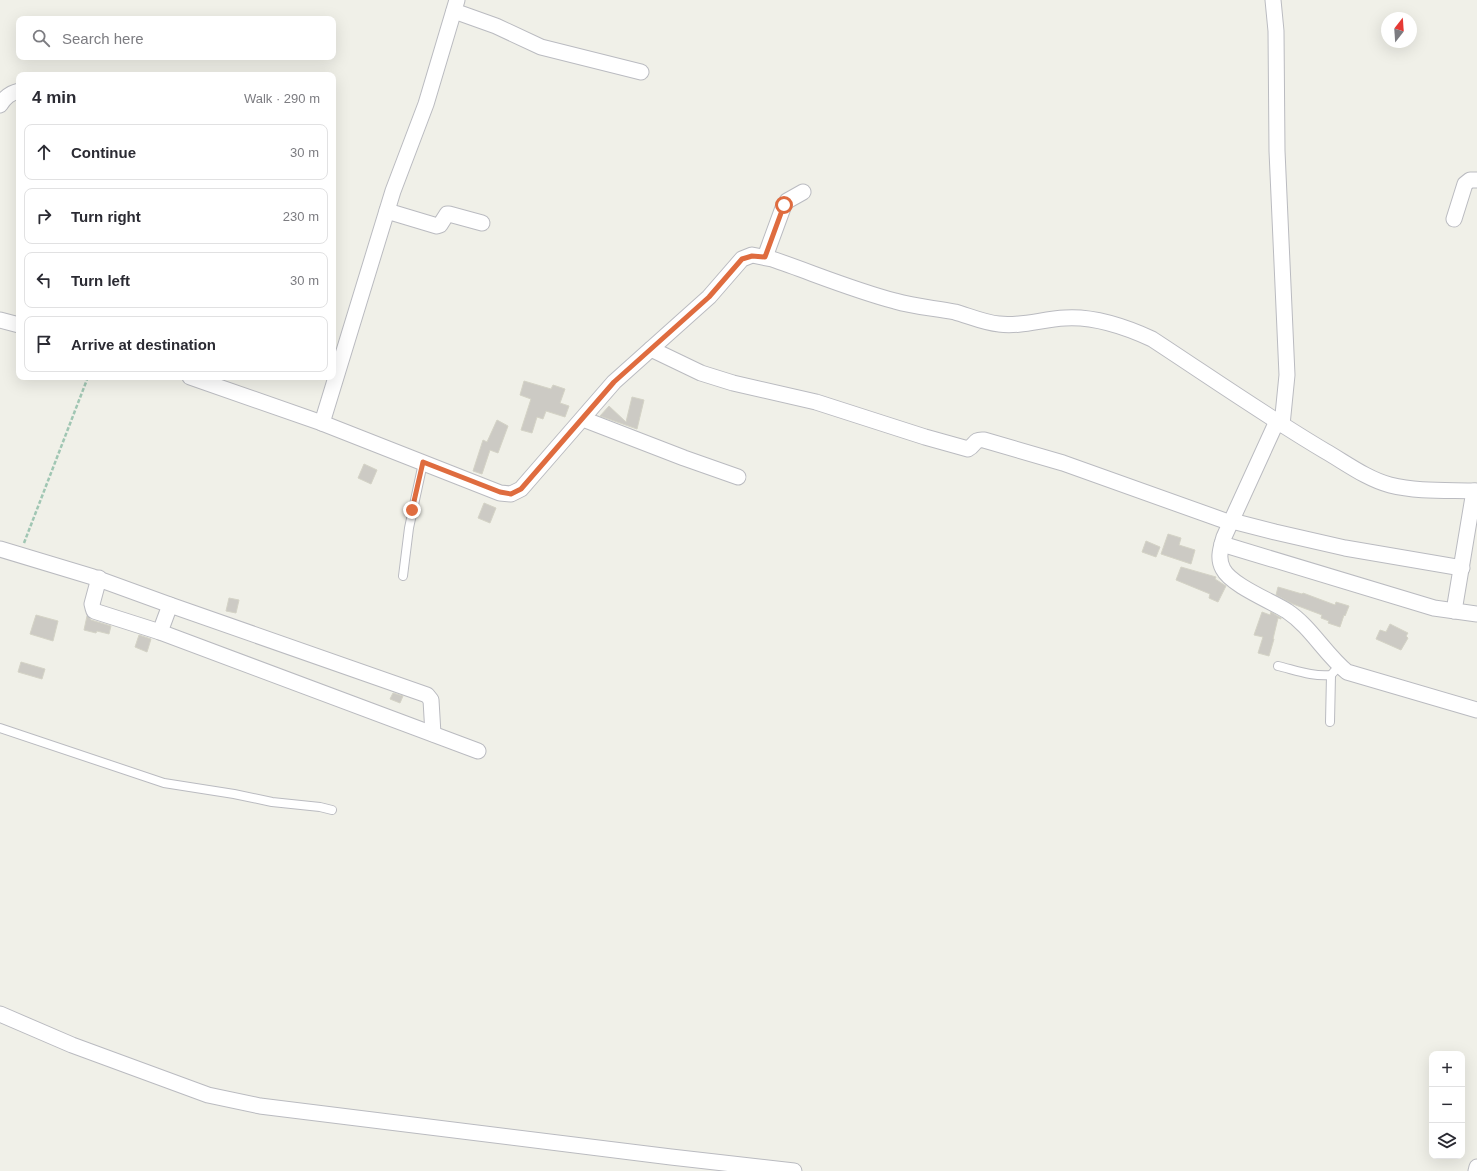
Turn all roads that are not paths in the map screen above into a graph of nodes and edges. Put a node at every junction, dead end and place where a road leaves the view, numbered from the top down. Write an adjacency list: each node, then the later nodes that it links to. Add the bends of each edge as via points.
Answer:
1 (1272, 0): 20 (street, via 1276,31 1277,152 1287,375)
2 (454, 3): 3 (street, via 541,47); 8 (street, via 426,104)
3 (641, 72)
4 (16, 92): 5 (street, via 11,93)
5 (0, 105)
6 (1477, 180): 9 (street, via 1470,180 1465,184)
7 (803, 192): 11 (street, via 784,205)
8 (387, 211): 10 (street, via 437,226 447,214); 15 (street)
9 (1454, 219)
10 (482, 223)
11 (765, 257): 14 (street, via 752,256 742,259 709,297); 20 (street, via 897,302 952,312 997,324 1077,318 1130,328)
12 (0, 320): 13 (street)
13 (16, 324)
14 (651, 350): 18 (street, via 614,382); 24 (street, via 701,373 733,384 816,402 968,449 976,441 984,440 1063,463)
15 (336, 377)
16 (199, 380): 19 (street)
17 (335, 380): 19 (street)
18 (582, 419): 21 (street, via 521,489 511,494); 22 (street)
19 (322, 423): 21 (street)
20 (1280, 423): 23 (street, via 1368,476 1388,484 1405,488); 24 (street)
21 (423, 462): 28 (lane, via 409,528)
22 (738, 477)
23 (1476, 491): 27 (street)
24 (1231, 522): 25 (street); 27 (street, via 1345,548)
25 (1222, 544): 31 (street, via 1434,608); 35 (street, via 1220,561 1224,571 1301,622)
26 (0, 549): 29 (street)
27 (1462, 568): 31 (street)
28 (403, 576)
29 (99, 578): 30 (street); 33 (street, via 92,604 94,611)
30 (170, 605): 33 (street); 39 (street, via 427,695 431,700)
31 (1454, 611): 32 (street)
32 (1477, 614)
33 (160, 632): 39 (street)
34 (1278, 666): 35 (lane, via 1325,676)
35 (1335, 670): 36 (street); 37 (lane)
36 (1477, 710)
37 (1330, 722)
38 (0, 728): 41 (lane, via 164,784)
39 (432, 734): 40 (street)
40 (478, 751)
41 (332, 810)
42 (0, 1014): 44 (street, via 72,1045 224,1099 323,1114)
43 (1477, 1168): 45 (street)
44 (794, 1171)
45 (1476, 1171)

